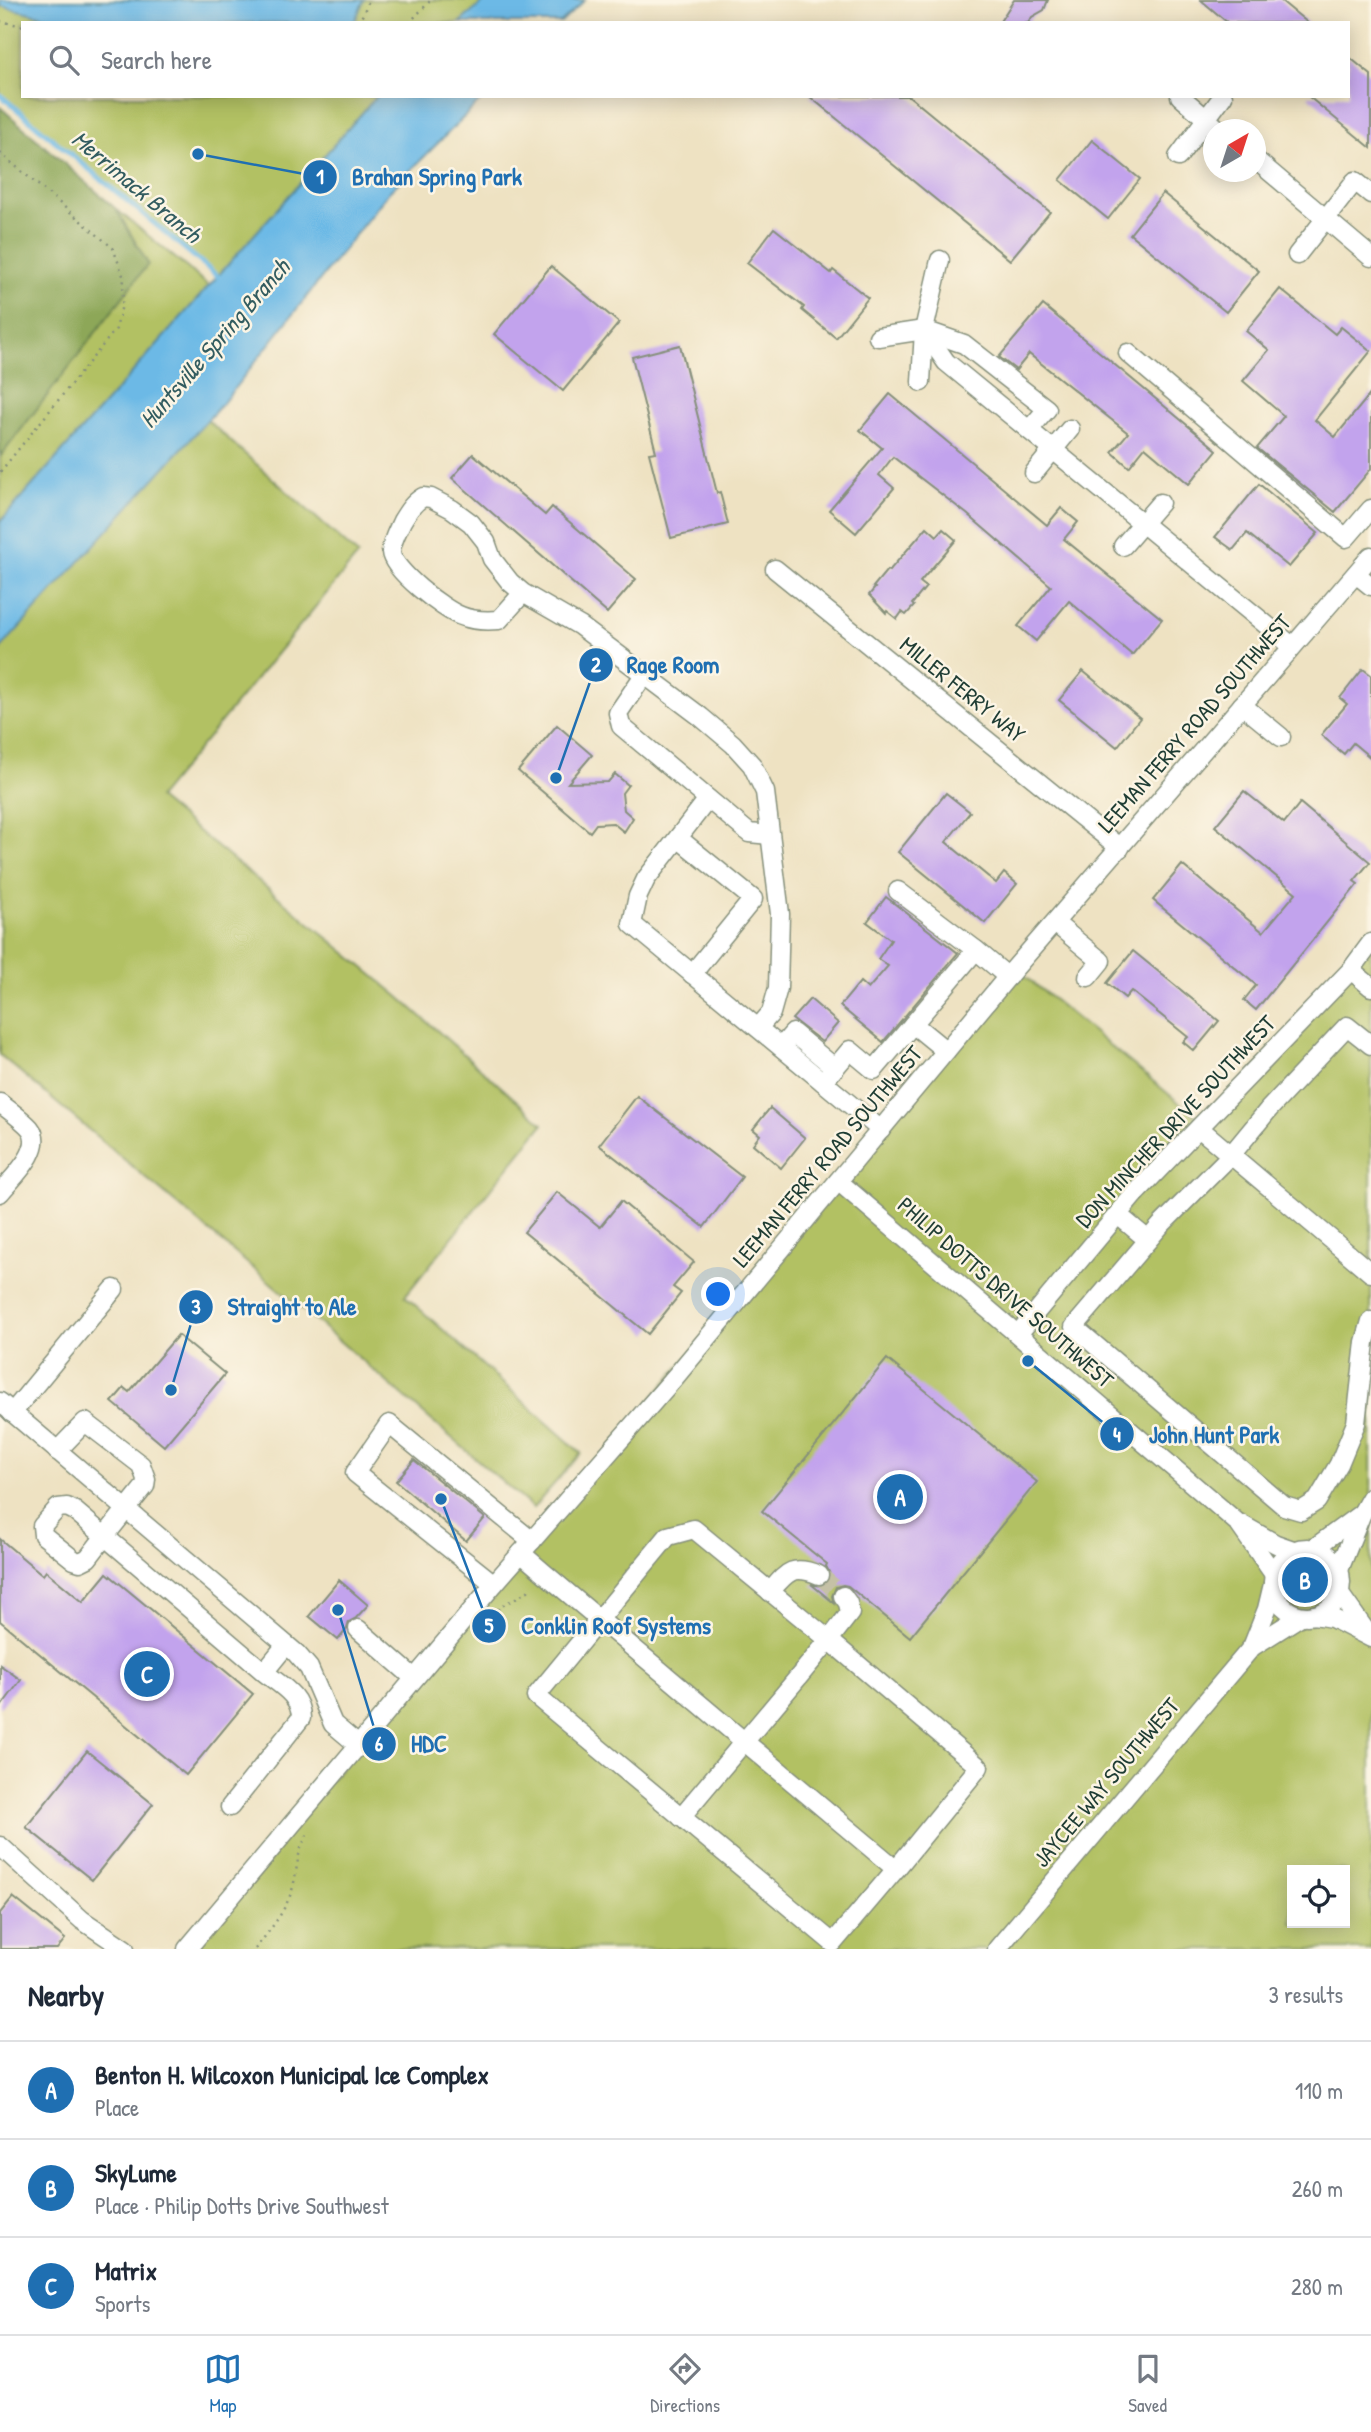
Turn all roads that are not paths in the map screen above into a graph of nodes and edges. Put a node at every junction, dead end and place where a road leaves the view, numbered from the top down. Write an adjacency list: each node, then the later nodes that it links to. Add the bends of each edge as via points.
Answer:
1 (1182, 98): 3 (street)
2 (1222, 98): 4 (street)
3 (1206, 119)
4 (1214, 119)
5 (1203, 133): 6 (street)
6 (1178, 157)
7 (1266, 169): 9 (street)
8 (1371, 194): 9 (street, via 1355,181)
9 (1324, 218): 10 (street); 11 (street)
10 (1297, 255)
11 (1371, 257)
12 (940, 260): 13 (street)
13 (924, 330): 14 (street); 16 (street); 18 (street, via 946,362); 18 (street, via 964,344 1046,409)
14 (878, 337)
15 (1128, 353): 22 (street, via 1346,538)
16 (921, 382)
17 (1070, 429): 19 (street)
18 (1029, 430): 19 (street)
19 (1052, 450): 20 (street); 23 (street)
20 (1034, 473)
21 (1160, 503): 23 (street)
22 (1371, 509)
23 (1142, 524): 24 (street); 30 (street)
24 (1123, 547)
25 (1371, 556): 27 (street, LEEMAN FERRY ROAD SOUTHWEST)
26 (775, 569): 37 (street, MILLER FERRY WAY)
27 (1356, 574): 28 (street); 30 (street, LEEMAN FERRY ROAD SOUTHWEST)
28 (1371, 586)
29 (523, 593): 29 (street, via 492,559 471,523 452,509 423,497 409,510 391,552 398,566 442,605 461,616 499,620); 31 (street, via 580,626)
30 (1292, 646): 32 (street, LEEMAN FERRY ROAD SOUTHWEST)
31 (644, 675): 34 (street, via 618,713 621,726); 35 (street, via 733,744 752,765 765,792)
32 (1242, 705): 33 (street); 37 (street, LEEMAN FERRY ROAD SOUTHWEST)
33 (1281, 737)
34 (708, 799): 35 (street, via 749,833); 36 (street)
35 (770, 835): 38 (street)
36 (678, 838): 40 (street); 45 (street, via 646,879 632,924)
37 (1119, 848): 41 (street, LEEMAN FERRY ROAD SOUTHWEST)
38 (776, 884): 40 (street, via 765,886); 50 (street, via 778,988 771,1013)
39 (898, 891): 43 (street)
40 (753, 899): 45 (street)
41 (1055, 922): 46 (street, LEEMAN FERRY ROAD SOUTHWEST); 47 (street, via 1101,961)
42 (1371, 943): 44 (street, DON MINCHER DRIVE SOUTHWEST)
43 (976, 950): 46 (street); 49 (street)
44 (1350, 970): 48 (street); 55 (street, DON MINCHER DRIVE SOUTHWEST)
45 (692, 974): 50 (street)
46 (1008, 977): 52 (street, LEEMAN FERRY ROAD SOUTHWEST)
47 (1088, 977)
48 (1371, 987)
49 (914, 1024): 52 (street); 53 (street, via 874,1070 850,1050)
50 (758, 1028): 53 (street)
51 (1371, 1045): 57 (street, via 1347,1026)
52 (946, 1051): 56 (street, LEEMAN FERRY ROAD SOUTHWEST)
53 (829, 1075): 56 (street)
54 (0, 1103): 59 (street, via 31,1129 36,1139 34,1150)
55 (1199, 1128): 57 (street); 60 (street, DON MINCHER DRIVE SOUTHWEST)
56 (881, 1130): 58 (street, LEEMAN FERRY ROAD SOUTHWEST)
57 (1231, 1155): 61 (street); 62 (street)
58 (838, 1181): 65 (street, PHILIP DOTTS DRIVE SOUTHWEST); 71 (street, LEEMAN FERRY ROAD SOUTHWEST)
59 (0, 1194)
60 (1118, 1214): 61 (street); 65 (street, DON MINCHER DRIVE SOUTHWEST)
61 (1148, 1240): 64 (street, via 1074,1327 1284,1506 1301,1511 1317,1501 1339,1464 1356,1423)
62 (1371, 1273)
63 (114, 1289): 66 (street)
64 (1371, 1321)
65 (1018, 1334): 70 (street, PHILIP DOTTS DRIVE SOUTHWEST)
66 (6, 1407): 67 (street)
67 (57, 1451): 69 (street); 69 (street, via 85,1422 141,1465 145,1486)
68 (1366, 1505): 72 (street); 74 (street)
69 (126, 1509): 86 (street); 88 (street, via 105,1536)
70 (1238, 1523): 73 (street, PHILIP DOTTS DRIVE SOUTHWEST); 76 (street, PHILIP DOTTS DRIVE SOUTHWEST)
71 (526, 1547): 77 (street, LEEMAN FERRY ROAD SOUTHWEST); 77 (street, via 389,1424 355,1473); 82 (street, via 543,1572)
72 (1314, 1548): 73 (street); 74 (street, via 1333,1559)
73 (1293, 1550): 76 (street, via 1278,1564)
74 (1339, 1570): 79 (street)
75 (818, 1575): 78 (street, via 793,1570)
76 (1273, 1579): 81 (street, via 1281,1604 1290,1612); 87 (street, JAYCEE WAY SOUTHWEST)
77 (494, 1584): 89 (street, LEEMAN FERRY ROAD SOUTHWEST)
78 (770, 1592): 82 (street, via 695,1529 668,1536); 85 (street)
79 (1339, 1593): 81 (street, via 1325,1611); 84 (street)
80 (843, 1596): 85 (street, via 850,1613)
81 (1308, 1616): 84 (street, via 1332,1618); 87 (street, JAYCEE WAY SOUTHWEST)
82 (600, 1620): 90 (street); 93 (street, via 536,1696)
83 (358, 1629): 89 (street)
84 (1370, 1637)
85 (829, 1640): 90 (street); 95 (street, via 979,1767)
86 (286, 1645): 88 (street); 91 (street, via 309,1668 333,1724)
87 (1252, 1647): 98 (street, JAYCEE WAY SOUTHWEST)
88 (264, 1672): 92 (street, via 297,1699 301,1718)
89 (414, 1678): 91 (street, LEEMAN FERRY ROAD SOUTHWEST)
90 (744, 1741): 93 (street); 95 (street)
91 (358, 1745): 97 (street, LEEMAN FERRY ROAD SOUTHWEST)
92 (230, 1807)
93 (681, 1817): 95 (street, via 834,1943)
94 (0, 1846): 96 (street, via 82,1920)
95 (896, 1868)
96 (125, 1949)
97 (187, 1949)
98 (997, 1949)

